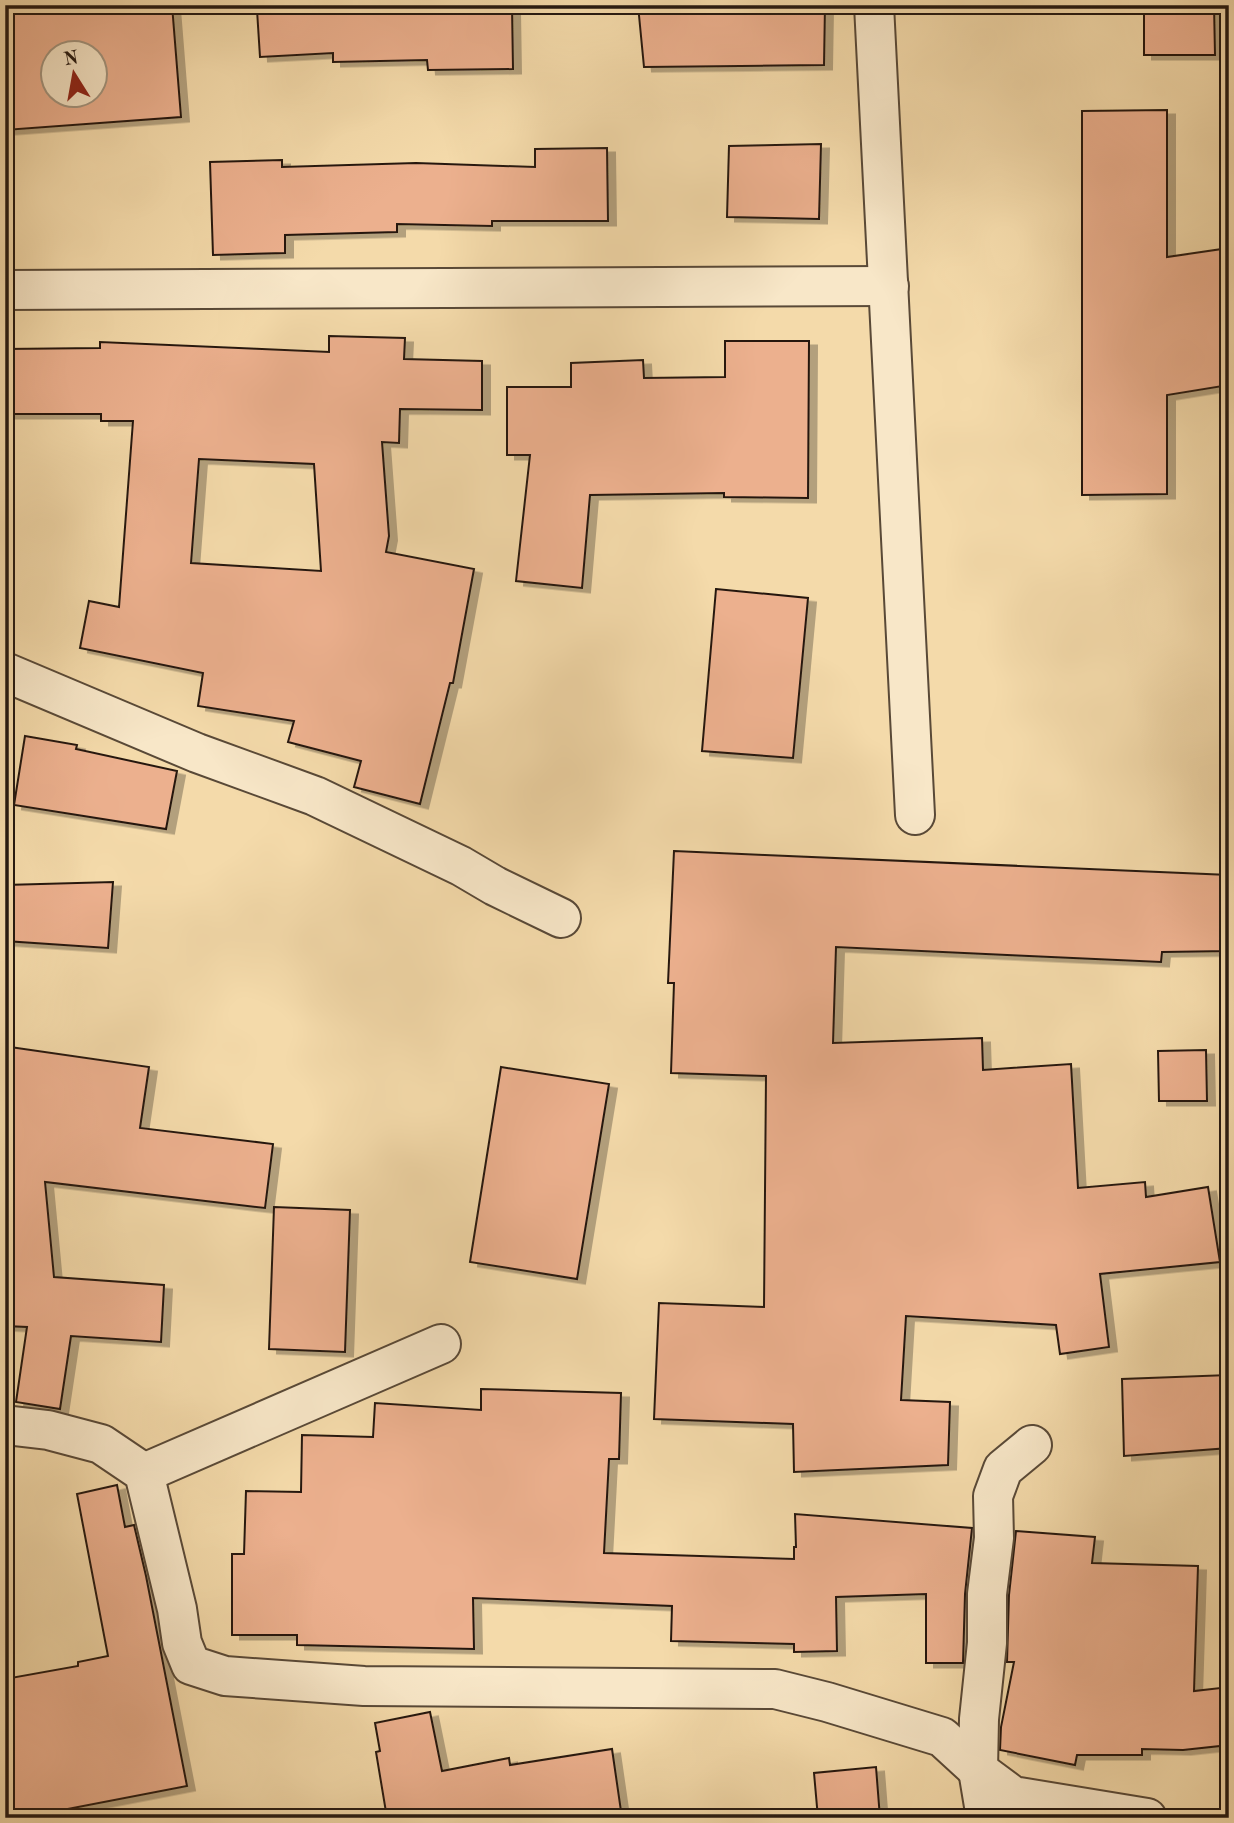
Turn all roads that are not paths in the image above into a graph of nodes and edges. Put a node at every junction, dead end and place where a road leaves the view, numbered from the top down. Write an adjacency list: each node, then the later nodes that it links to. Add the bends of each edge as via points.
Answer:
1 (874, 5): 2 (street)
2 (889, 286): 3 (street); 5 (street)
3 (5, 290)
4 (5, 672): 6 (street, via 197,753 315,796)
5 (915, 815)
6 (561, 918)
7 (441, 1344): 10 (street)
8 (5, 1425): 10 (street, via 101,1444)
9 (1032, 1445): 11 (street, via 1003,1469 993,1496)
10 (144, 1473): 11 (street, via 181,1643 191,1665 225,1676 364,1686 775,1689 942,1737)
11 (978, 1770): 12 (street); 13 (street, via 1013,1796)
12 (986, 1818)
13 (1147, 1818)

